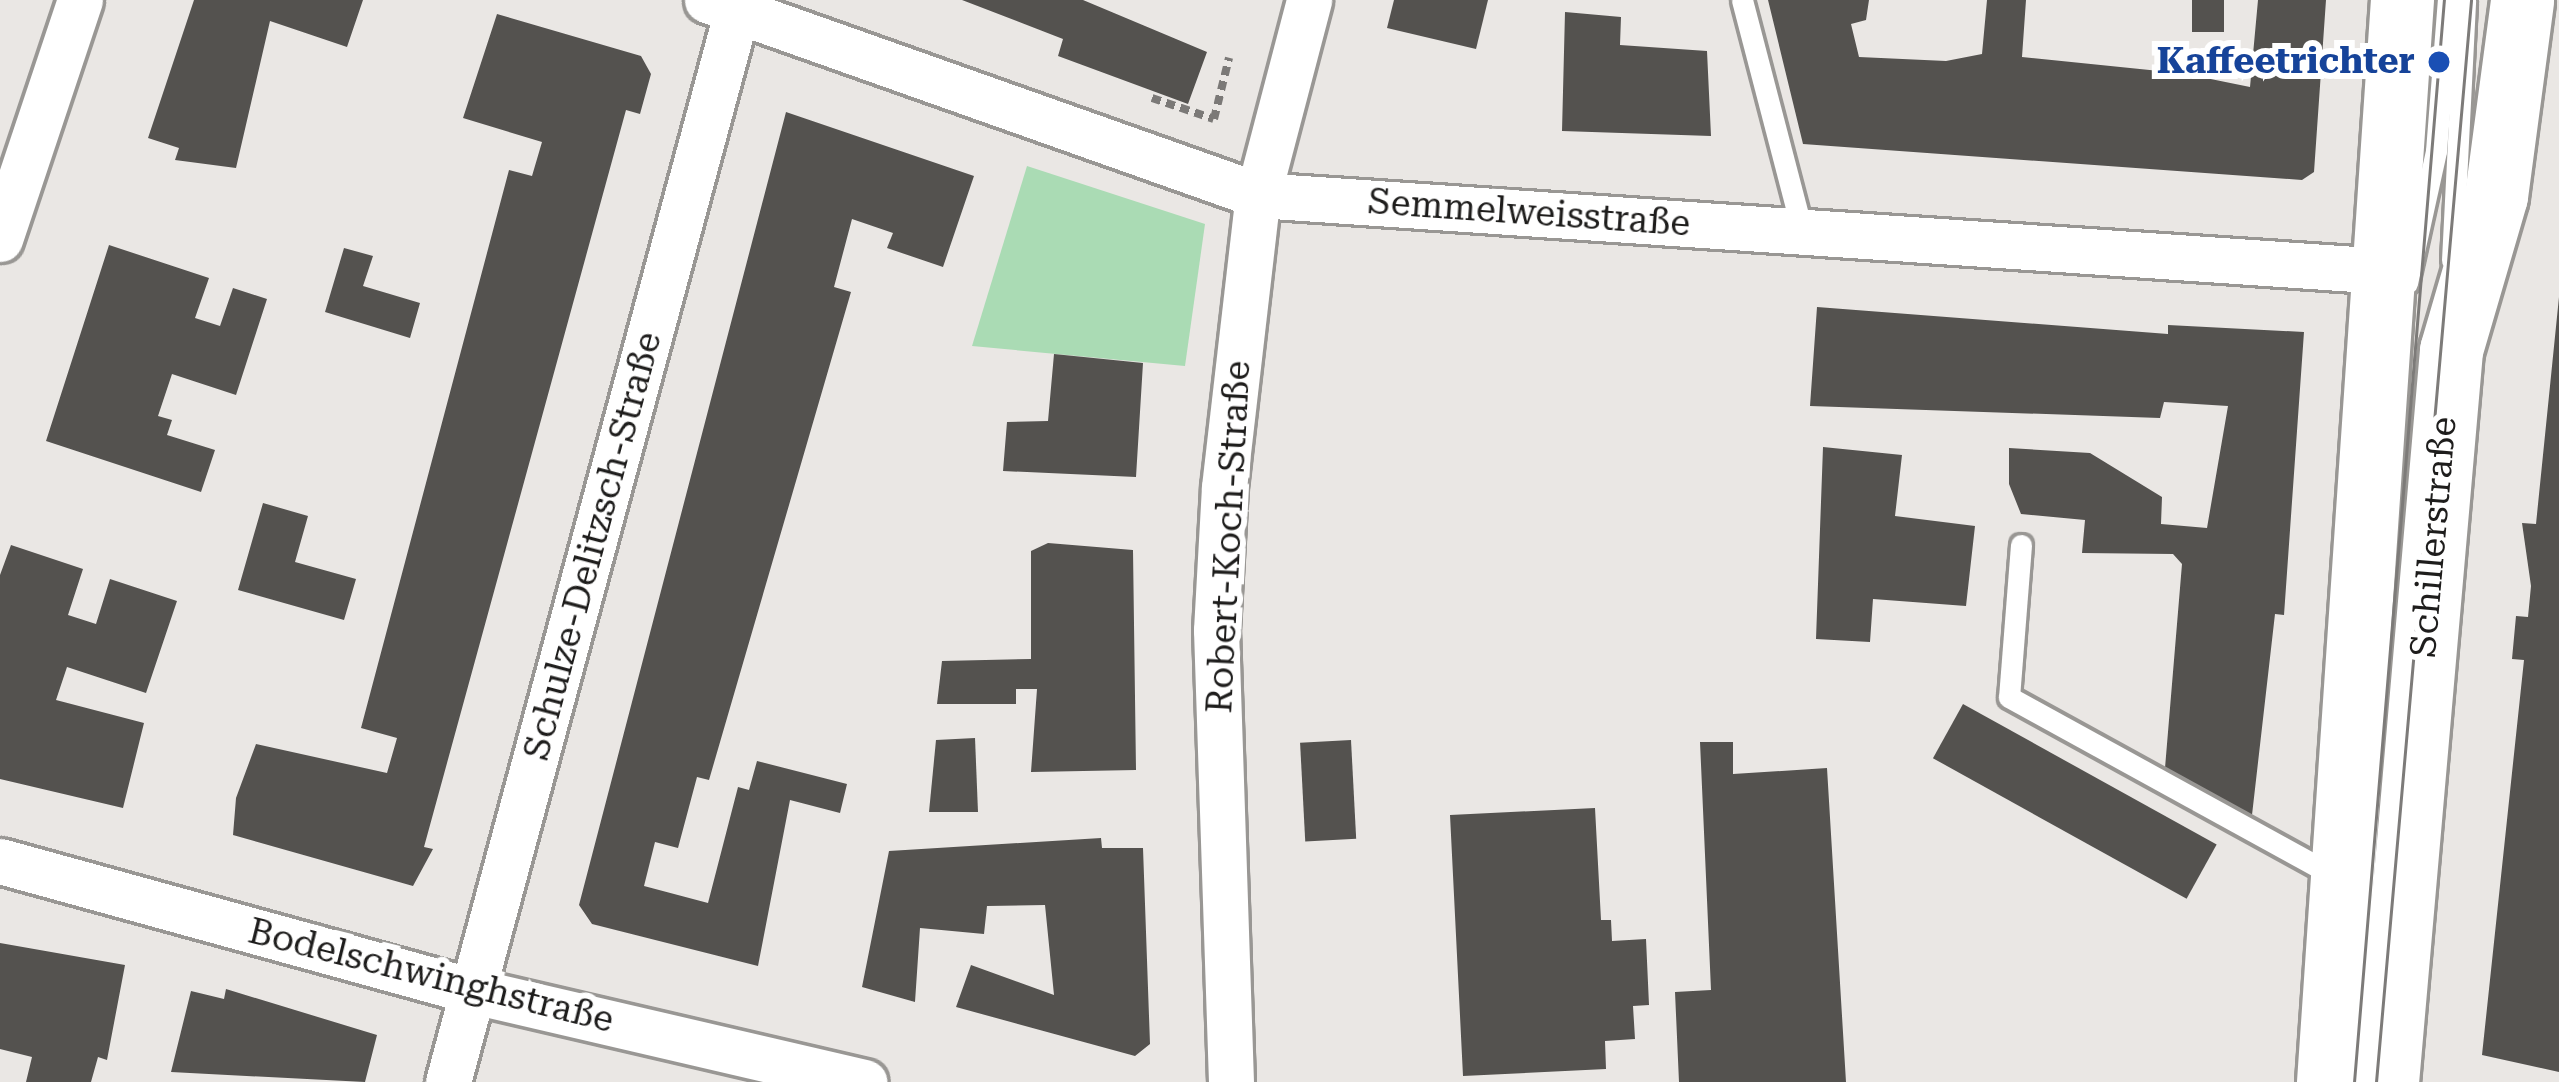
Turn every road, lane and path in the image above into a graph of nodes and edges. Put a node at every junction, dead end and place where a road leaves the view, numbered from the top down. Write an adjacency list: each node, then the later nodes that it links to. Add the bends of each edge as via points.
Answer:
1 (80, 0): 15 (street)
2 (1309, 0): 13 (street, Robert-Koch-Straße)
3 (1742, 0): 14 (lane)
4 (2402, 0): 16 (main road, Schillerstraße)
5 (2448, 0): 17 (lane, via 2425,222)
6 (2465, 0): 18 (lane)
7 (2522, 0): 18 (main road, Schillerstraße, via 2499,181)
8 (722, 5): 13 (street, Semmelweisstraße); 22 (street, Schulze-Delitzsch-Straße)
9 (1229, 58): 11 (path)
10 (1152, 98): 11 (path)
11 (1214, 119): 12 (path)
12 (1220, 130)
13 (1258, 195): 14 (street, Semmelweisstraße); 26 (street, Robert-Koch-Straße, via 1216,630)
14 (1802, 232): 16 (street, Semmelweisstraße)
15 (0, 239)
16 (2383, 272): 17 (main road, Schillerstraße)
17 (2385, 348): 21 (main road, Schillerstraße)
18 (2451, 350): 23 (main road, Schillerstraße)
19 (2021, 544): 21 (lane, via 2009,697 2307,869)
20 (0, 861): 22 (street, Bodelschwinghstraße)
21 (2346, 879): 23 (main road, Schillerstraße)
22 (473, 991): 24 (street, Schulze-Delitzsch-Straße); 25 (street, Bodelschwinghstraße)
23 (2334, 1076)
24 (448, 1082)
25 (865, 1082)
26 (1231, 1082)

